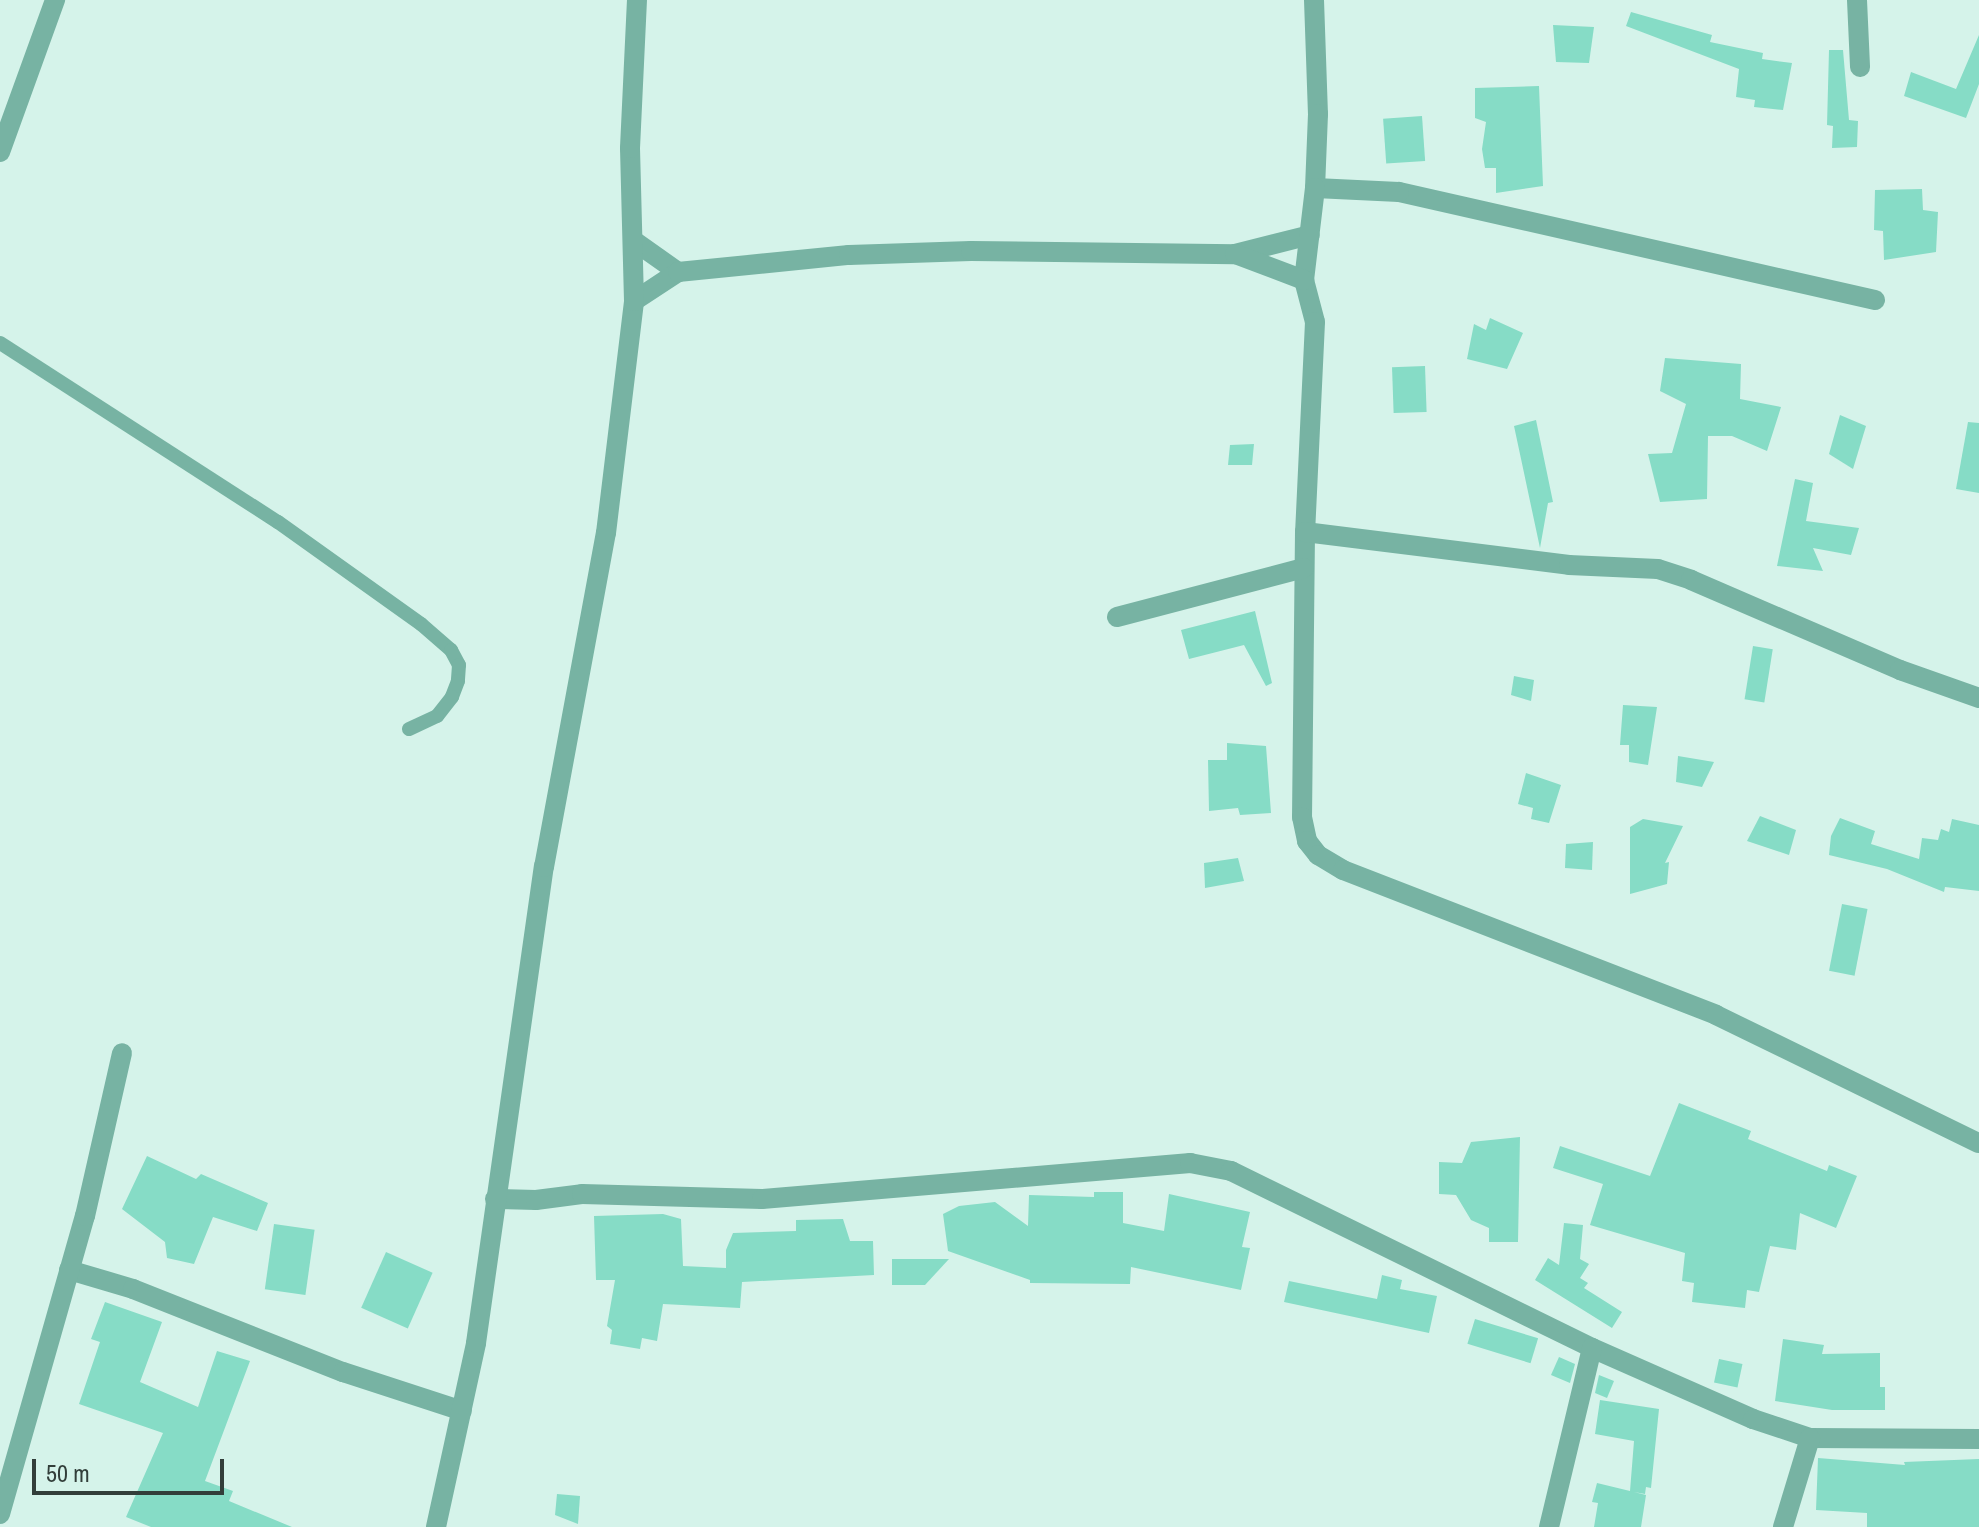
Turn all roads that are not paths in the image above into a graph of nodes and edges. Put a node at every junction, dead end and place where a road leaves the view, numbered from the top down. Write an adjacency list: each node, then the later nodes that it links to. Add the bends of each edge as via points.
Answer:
1 (55, 0): 6 (street)
2 (637, 0): 9 (street, via 630,148)
3 (1314, 0): 7 (street)
4 (1857, 0): 5 (street)
5 (1860, 67)
6 (0, 152)
7 (1315, 188): 8 (street); 13 (street, via 1399,192)
8 (1310, 235): 10 (street); 12 (street)
9 (634, 241): 11 (street); 14 (street)
10 (1235, 254): 11 (street, via 957,251 849,255); 12 (street)
11 (678, 272): 14 (street)
12 (1304, 280): 16 (street, via 1315,322)
13 (1875, 300)
14 (634, 301): 23 (street, via 606,533 544,867)
15 (0, 343): 20 (lane, via 278,522 451,650 459,665 452,697 437,716)
16 (1305, 532): 17 (street); 19 (street, via 1569,565 1658,569)
17 (1304, 568): 18 (street); 22 (street, via 1301,802 1307,841 1318,855 1381,887 1716,1015)
18 (1117, 617)
19 (1979, 698)
20 (409, 729)
21 (122, 1053): 24 (street)
22 (1979, 1143)
23 (495, 1199): 25 (street, via 582,1194 762,1199 1190,1163 1231,1171); 26 (street)
24 (69, 1270): 26 (street); 29 (street)
25 (1592, 1348): 27 (street, via 1703,1399); 31 (street)
26 (462, 1411): 30 (street)
27 (1810, 1438): 28 (street); 32 (street)
28 (1979, 1439)
29 (0, 1514)
30 (436, 1527)
31 (1549, 1527)
32 (1783, 1527)

